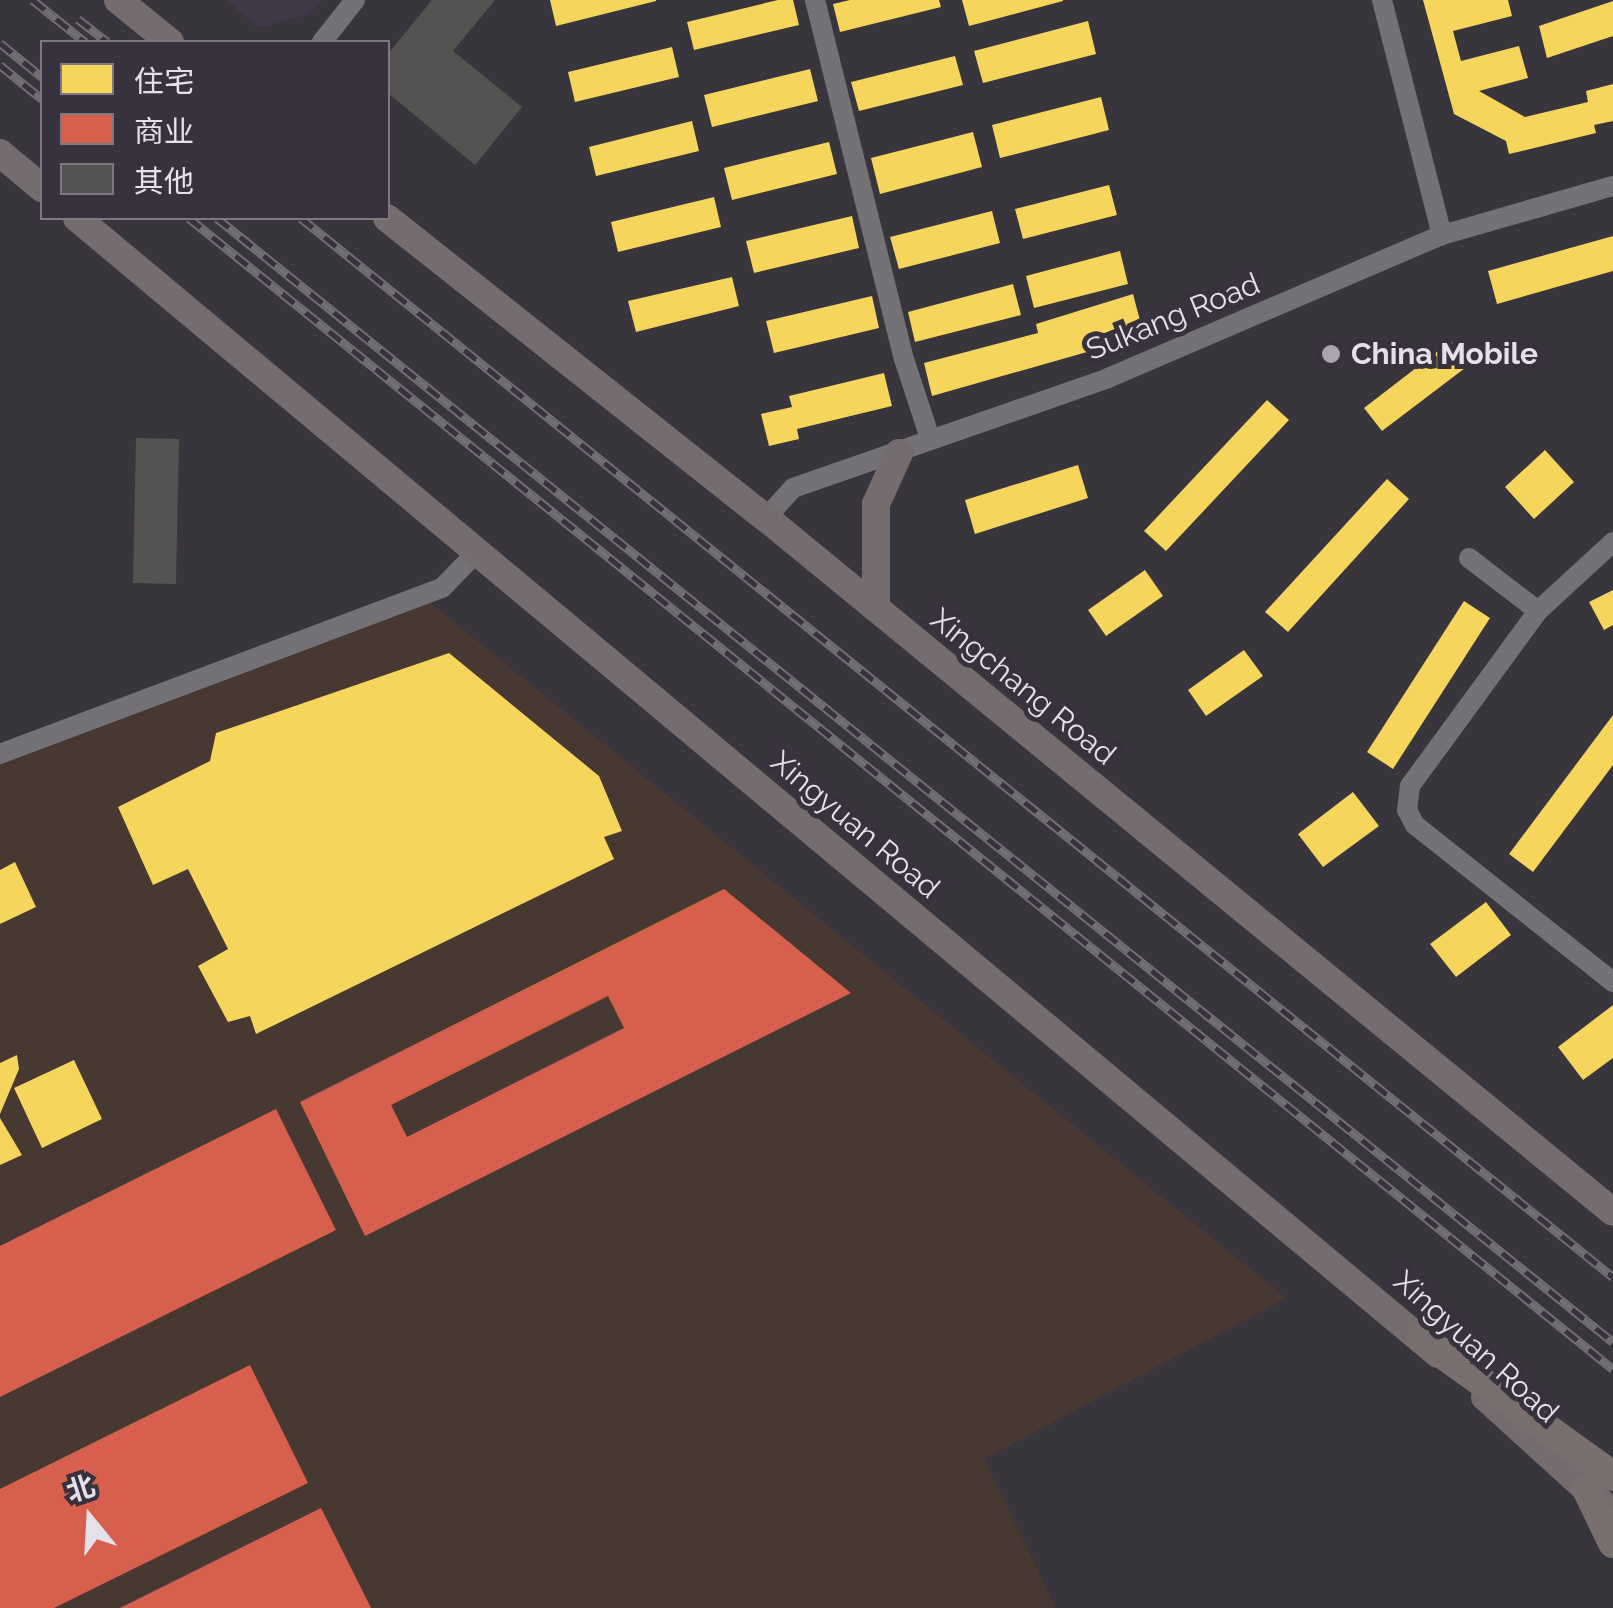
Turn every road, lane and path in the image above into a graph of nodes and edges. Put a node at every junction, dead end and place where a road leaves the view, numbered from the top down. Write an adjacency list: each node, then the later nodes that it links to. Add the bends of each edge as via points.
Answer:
1 (118, 0): 5 (main road)
2 (355, 0): 6 (street)
3 (815, 0): 13 (street, via 904,359)
4 (1382, 0): 12 (street)
5 (168, 40)
6 (324, 40)
7 (0, 153): 8 (main road)
8 (40, 186)
9 (1613, 186): 12 (street, Sukang Road)
10 (79, 220): 17 (main road, Xingyuan Road)
11 (390, 220): 15 (main road, Xingchang Road)
12 (1442, 236): 13 (street, Sukang Road, via 1198,343)
13 (930, 438): 14 (street, Sukang Road)
14 (899, 453): 15 (street, Sukang Road, via 793,488); 19 (main road, via 876,504)
15 (766, 518): 19 (main road, Xingchang Road)
16 (1613, 542): 20 (street)
17 (476, 554): 21 (street, via 442,588); 24 (main road, Xingyuan Road)
18 (1469, 558): 20 (street)
19 (876, 608): 23 (main road, Xingchang Road)
20 (1538, 611): 22 (street, via 1410,786 1407,810 1414,826)
21 (0, 754)
22 (1613, 982)
23 (1613, 1212)
24 (1422, 1339): 25 (highway)
25 (1600, 1482): 26 (main road); 27 (main road); 28 (highway)
26 (1613, 1512)
27 (1613, 1520)
28 (1613, 1543)

